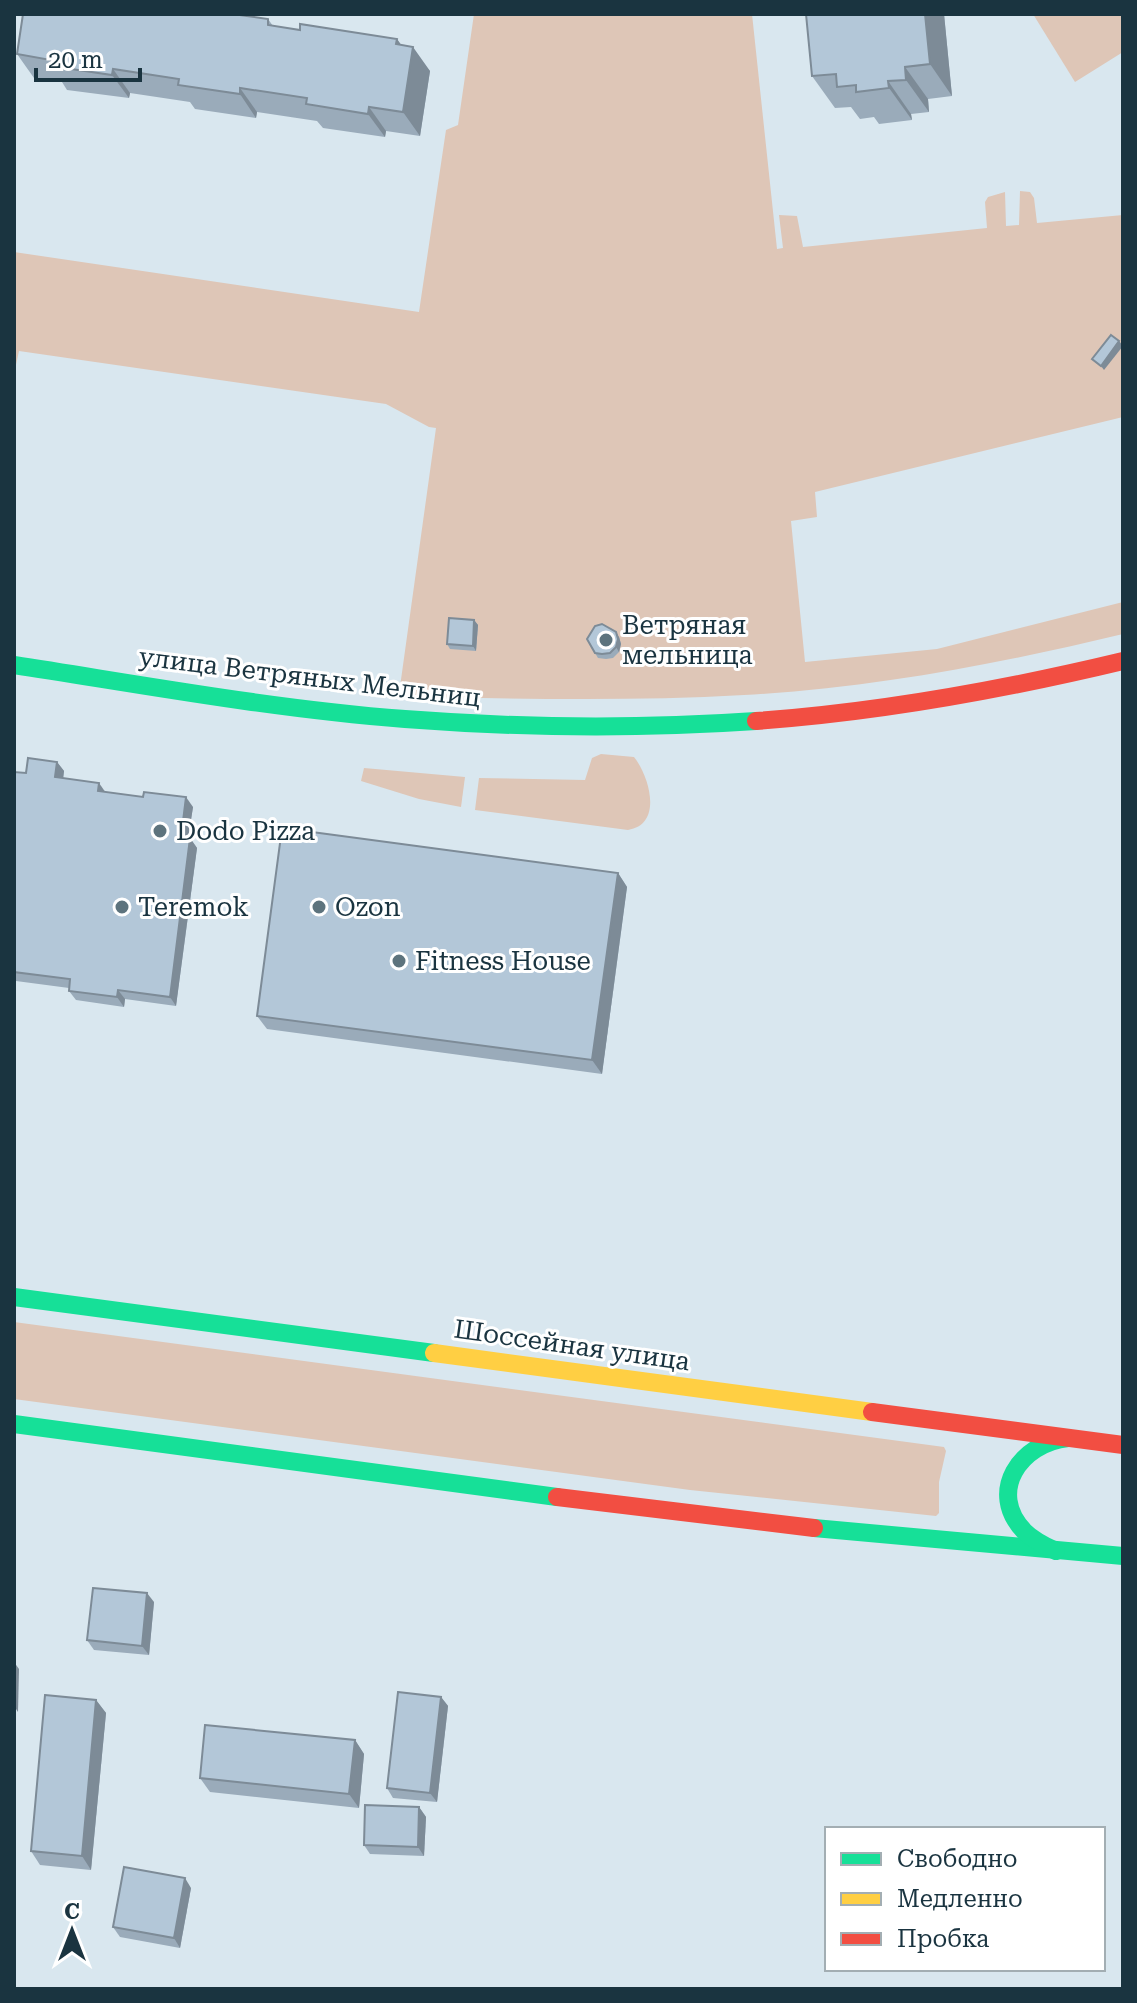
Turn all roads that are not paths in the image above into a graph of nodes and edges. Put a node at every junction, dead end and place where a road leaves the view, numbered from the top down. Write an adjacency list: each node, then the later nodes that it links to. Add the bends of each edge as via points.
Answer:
1 (1123, 661): 2 (main road, улица Ветряных Мельниц, via 1018,686 873,709 765,721 604,726 400,719)
2 (14, 665)
3 (14, 1297): 4 (main road, Шоссейная улица)
4 (951, 1422): 6 (main road, Шоссейная улица); 7 (main road)
5 (14, 1424): 10 (main road, via 688,1514)
6 (1068, 1438): 8 (main road, Шоссейная улица); 11 (main road, via 1028,1451 1009,1487 1020,1527)
7 (975, 1441)
8 (1123, 1445)
9 (974, 1523): 10 (main road)
10 (939, 1541): 11 (main road)
11 (1056, 1551): 12 (main road)
12 (1123, 1556)

